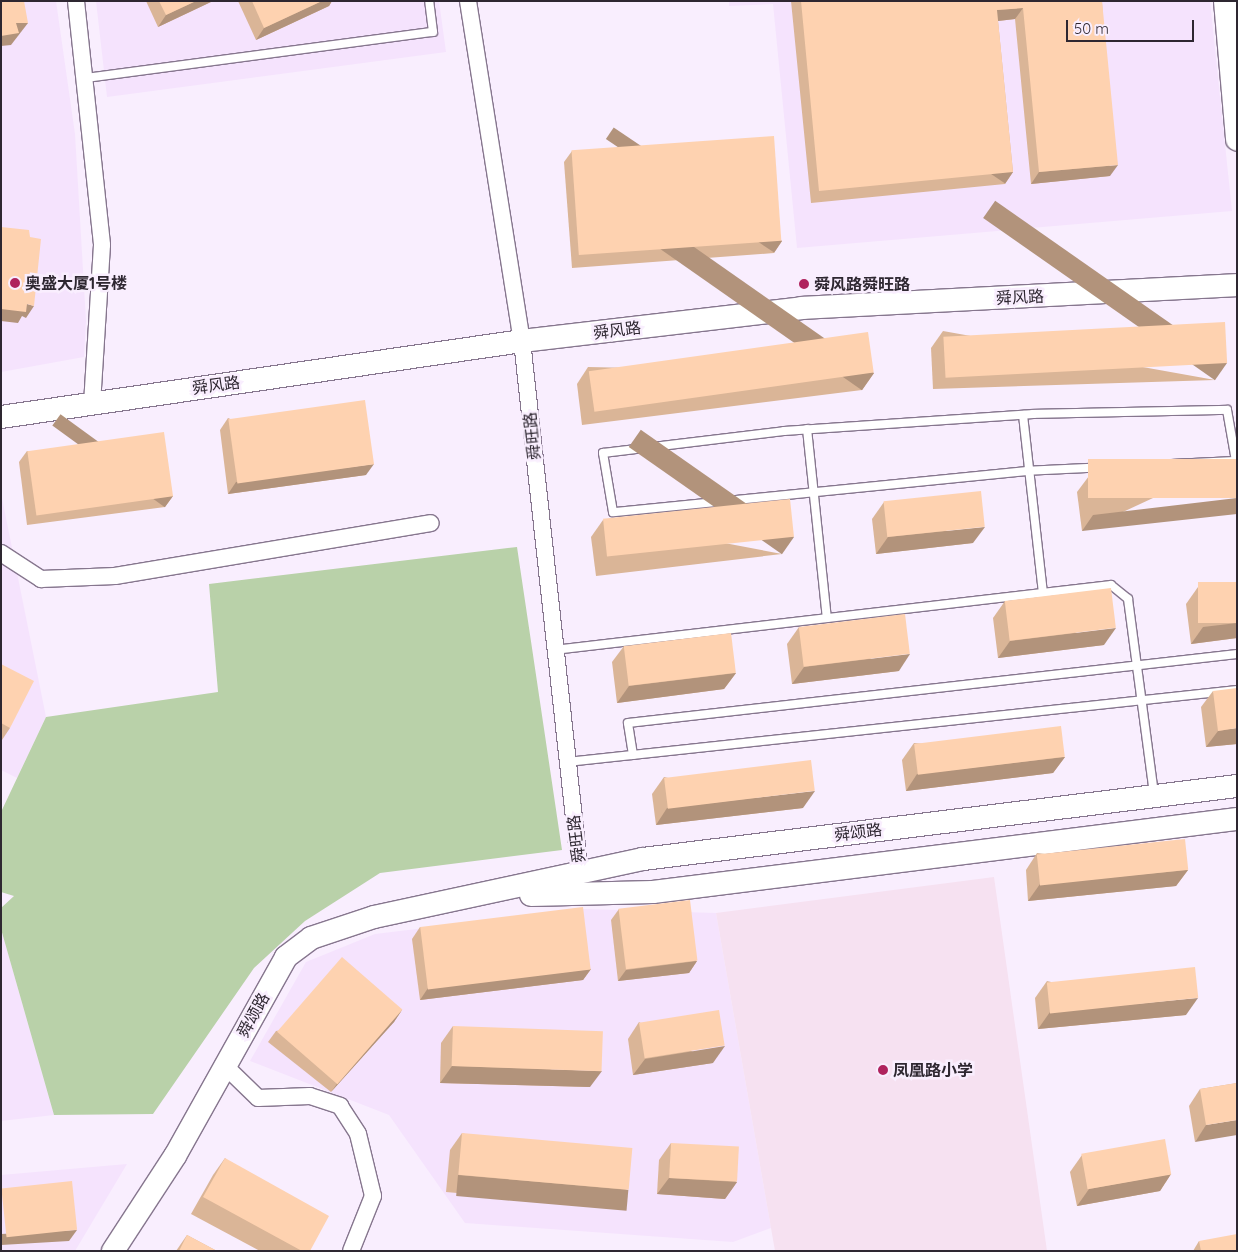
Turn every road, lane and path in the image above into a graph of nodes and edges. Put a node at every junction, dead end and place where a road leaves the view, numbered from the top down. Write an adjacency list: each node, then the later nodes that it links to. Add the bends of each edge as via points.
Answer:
1 (76, 1): 5 (street)
2 (429, 1): 5 (lane, via 433,32)
3 (468, 1): 8 (street, 舜旺路)
4 (1225, 1): 6 (street)
5 (86, 78): 9 (street, via 102,245)
6 (1237, 139)
7 (1237, 285): 8 (street, 舜风路, via 802,308)
8 (522, 340): 9 (street, 舜风路); 19 (street, 舜旺路)
9 (92, 403): 11 (street, 舜风路)
10 (1023, 415): 12 (lane); 13 (lane); 13 (lane, via 1227,410 1236,461)
11 (1, 417)
12 (808, 429): 14 (lane); 14 (lane, via 603,453 613,512)
13 (1027, 471): 14 (lane); 17 (lane)
14 (814, 492): 18 (lane)
15 (431, 523): 16 (street, via 115,576 41,579)
16 (1, 553)
17 (1043, 593): 18 (lane); 21 (lane, via 1111,585 1128,599)
18 (827, 618): 19 (lane)
19 (554, 650): 25 (street, 舜旺路)
20 (1237, 654): 21 (lane)
21 (1136, 663): 23 (lane); 24 (lane, via 628,723)
22 (1237, 690): 23 (lane)
23 (1142, 701): 24 (lane); 27 (lane)
24 (633, 755): 25 (lane)
25 (567, 762): 29 (street, 舜旺路)
26 (1237, 786): 27 (street, 舜颂路)
27 (1154, 796): 29 (street, 舜颂路, via 643,859)
28 (1237, 819): 30 (street, 舜颂路, via 653,892)
29 (580, 873): 30 (street, 舜颂路)
30 (482, 896): 31 (street, 舜颂路, via 374,917 311,938 286,958)
31 (225, 1066): 32 (street, 舜颂路, via 174,1156); 33 (street, via 258,1098 310,1096 340,1106 358,1134 372,1196)
32 (112, 1251)
33 (351, 1251)

